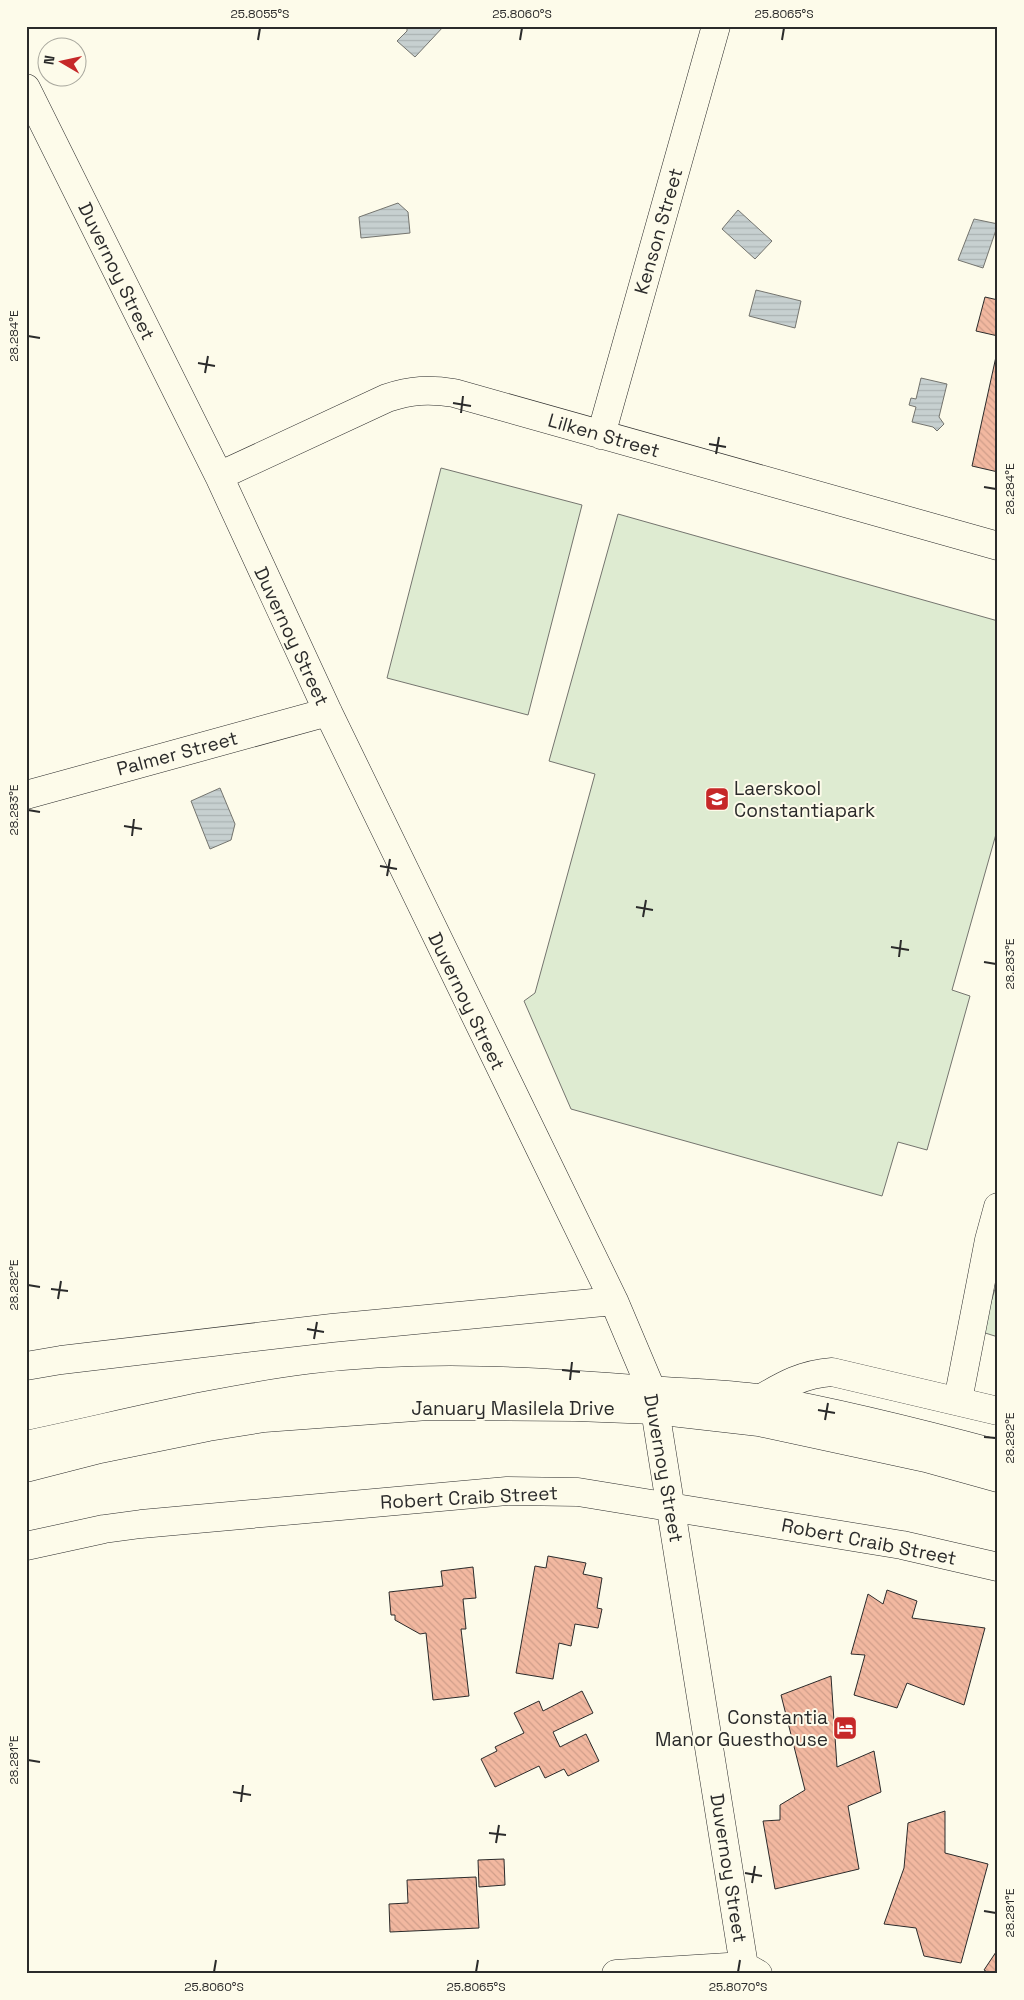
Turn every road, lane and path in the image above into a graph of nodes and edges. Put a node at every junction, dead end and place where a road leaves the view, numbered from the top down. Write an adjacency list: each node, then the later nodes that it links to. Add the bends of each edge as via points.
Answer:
1 (716, 26): 3 (street, Kenson Street)
2 (26, 88): 4 (street, Duvernoy Street)
3 (601, 435): 4 (street, Lilken Street, via 454,393 430,389 410,391 386,398); 5 (street, Lilken Street)
4 (219, 476): 6 (street, Duvernoy Street)
5 (998, 546)
6 (328, 712): 7 (street, Palmer Street); 9 (street, Duvernoy Street)
7 (26, 795)
8 (998, 1207): 13 (street)
9 (614, 1301): 10 (street, via 332,1328); 12 (street, Duvernoy Street)
10 (26, 1366)
11 (760, 1399): 12 (street, January Masilela Drive); 13 (street, via 795,1379 813,1373 832,1372); 16 (street, January Masilela Drive)
12 (653, 1400): 15 (street, January Masilela Drive, via 490,1380 314,1388); 17 (street, January Masilela Drive, via 576,1407 428,1406 264,1418 208,1426); 18 (street, January Masilela Drive, via 926,1458); 19 (street, Duvernoy Street)
13 (958, 1400): 14 (street)
14 (998, 1411)
15 (26, 1445)
16 (998, 1454)
17 (26, 1468)
18 (998, 1478)
19 (672, 1507): 20 (street, Robert Craib Street, via 578,1492 506,1491 141,1524); 21 (street, Robert Craib Street, via 902,1545); 22 (street, Duvernoy Street)
20 (26, 1546)
21 (998, 1567)
22 (751, 1970): 23 (street)
23 (616, 1974)

